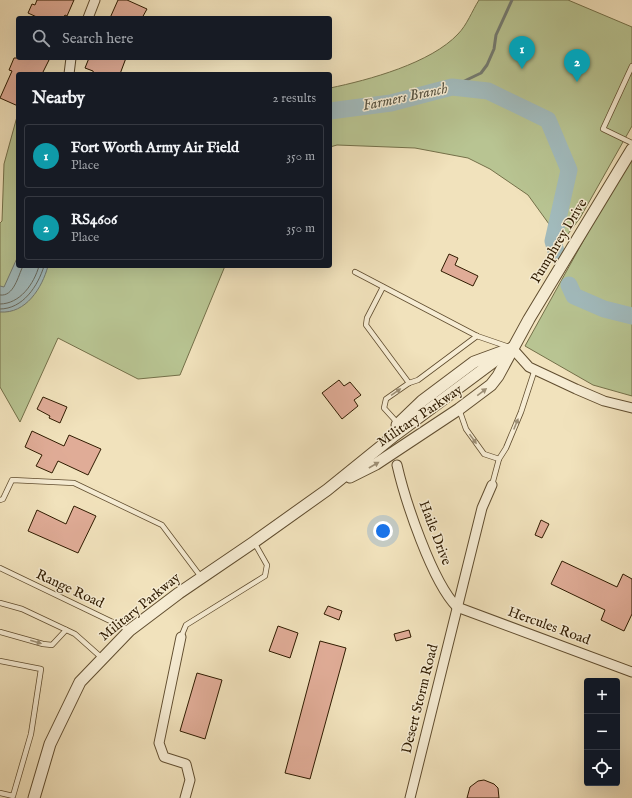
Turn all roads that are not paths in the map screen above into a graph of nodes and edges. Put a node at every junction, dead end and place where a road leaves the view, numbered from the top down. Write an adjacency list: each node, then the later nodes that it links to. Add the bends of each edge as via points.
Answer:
1 (95, 0): 2 (street)
2 (89, 16)
3 (71, 60): 5 (street)
4 (632, 66): 6 (lane, via 603,129)
5 (69, 72)
6 (632, 143)
7 (632, 149): 11 (street, Pumphrey Drive)
8 (355, 272): 9 (lane)
9 (383, 287): 10 (lane); 13 (lane, via 366,325)
10 (477, 336): 11 (lane); 13 (lane, via 418,380)
11 (512, 348): 12 (street, via 529,367); 15 (street, Military Parkway, one-way to 11, via 498,376); 16 (street, Military Parkway, via 482,365); 20 (street, Military Parkway, via 395,435)
12 (535, 369): 14 (street, via 604,401); 17 (lane, one-way to 12, via 521,412)
13 (409, 383): 16 (lane, one-way to 13, via 383,405 386,399)
14 (632, 408)
15 (459, 409): 17 (lane, one-way to 17, via 466,429 484,454); 20 (street, Military Parkway, one-way to 15, via 376,464)
16 (397, 425): 20 (street, Military Parkway)
17 (499, 459): 19 (lane)
18 (397, 465): 26 (street, Haile Drive, via 401,484 434,570)
19 (492, 485): 26 (street, Desert Storm Road, via 482,508)
20 (327, 490): 22 (street, Military Parkway)
21 (0, 500): 24 (lane, via 3,499 12,480 74,483 162,525)
22 (254, 542): 24 (street, Military Parkway); 30 (lane, via 267,565 265,576 186,625)
23 (0, 568): 28 (lane, Range Road)
24 (201, 577): 28 (street, Military Parkway)
25 (0, 603): 27 (lane, via 22,609)
26 (457, 607): 33 (street, Hercules Road); 37 (street, Desert Storm Road)
27 (66, 630): 29 (lane, one-way to 27, via 52,645); 31 (lane, via 75,634)
28 (130, 630): 31 (street, Military Parkway)
29 (0, 632)
30 (181, 637): 36 (street, via 159,743 164,757 186,764 190,780)
31 (102, 658): 35 (street, Military Parkway, via 80,682 64,714 50,744)
32 (0, 661): 34 (lane, via 41,669 31,734 13,796)
33 (632, 672)
34 (0, 793)
35 (34, 798)
36 (185, 798)
37 (410, 798)

